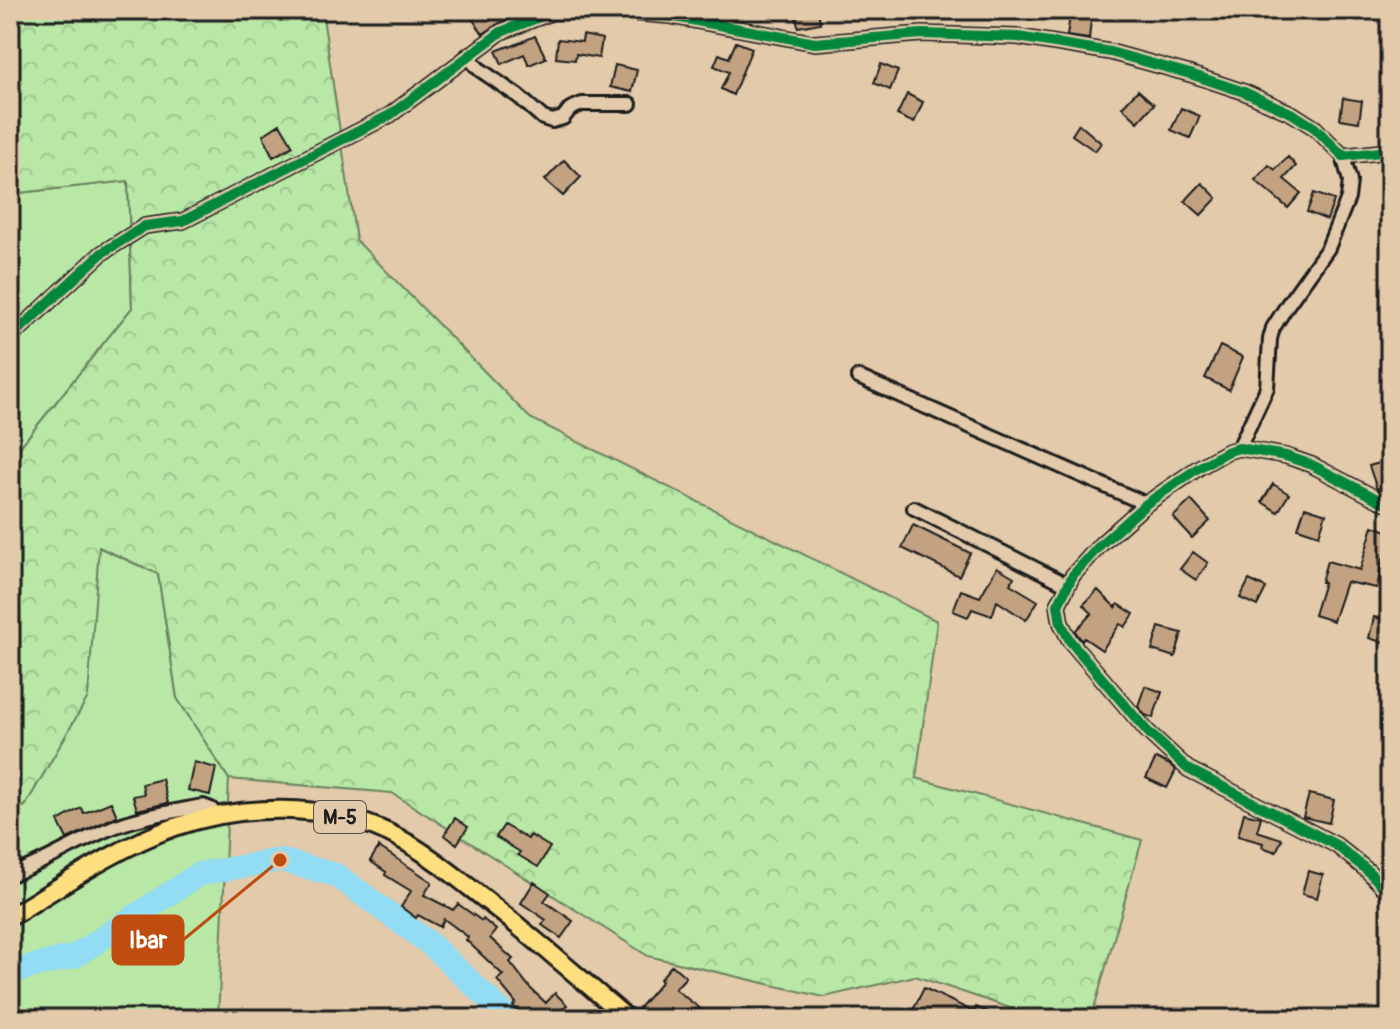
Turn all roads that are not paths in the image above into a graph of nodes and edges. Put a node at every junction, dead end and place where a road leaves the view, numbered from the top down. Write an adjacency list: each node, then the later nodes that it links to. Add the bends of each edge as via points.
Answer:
1 (595, 10): 2 (street, via 552,12 501,32); 5 (street, via 670,16 815,43 922,34 1018,37 1110,52 1244,92 1315,128)
2 (467, 56): 3 (street, via 552,121 582,104); 6 (street, via 390,115 183,221 145,226 102,253)
3 (630, 104)
4 (1390, 151): 5 (street)
5 (1343, 156): 8 (street, via 1348,198 1328,248 1273,328 1267,388)
6 (10, 333)
7 (858, 377): 9 (street)
8 (1239, 448): 9 (street, via 1198,468); 10 (street, via 1299,460)
9 (1146, 504): 12 (street, via 1101,544)
10 (1390, 504)
11 (914, 508): 12 (street)
12 (1068, 585): 15 (street, via 1058,605 1064,632 1147,731 1188,769 1336,845)
13 (216, 816): 14 (street, via 203,806 124,823); 16 (main road, M-5, via 127,848); 17 (main road, M-5, via 306,812 388,832 499,910)
14 (10, 875)
15 (1390, 894)
16 (10, 917)
17 (628, 1019)

